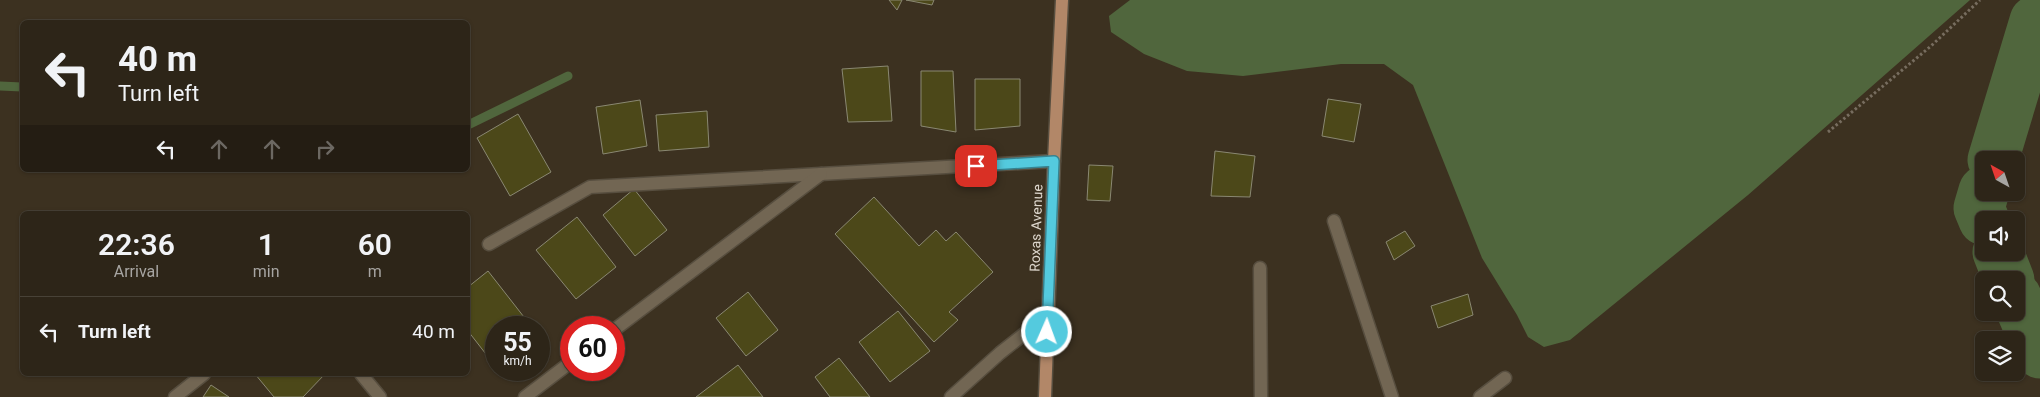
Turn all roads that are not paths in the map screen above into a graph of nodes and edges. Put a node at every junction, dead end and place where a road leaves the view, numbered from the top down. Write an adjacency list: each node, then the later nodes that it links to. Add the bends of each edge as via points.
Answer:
1 (1062, 0): 2 (main road, Roxas Avenue)
2 (1054, 161): 3 (street); 7 (main road, Roxas Avenue)
3 (821, 174): 5 (street, via 590,187); 8 (street)
4 (1334, 221): 19 (street)
5 (489, 244)
6 (1260, 268): 18 (street)
7 (1048, 316): 16 (street); 17 (main road, Roxas Avenue)
8 (625, 322)
9 (560, 370): 15 (street)
10 (201, 376): 13 (street)
11 (363, 376): 14 (street)
12 (1505, 378): 20 (street)
13 (174, 397)
14 (380, 397)
15 (525, 397)
16 (951, 397)
17 (1045, 397)
18 (1261, 397)
19 (1392, 397)
20 (1480, 397)

